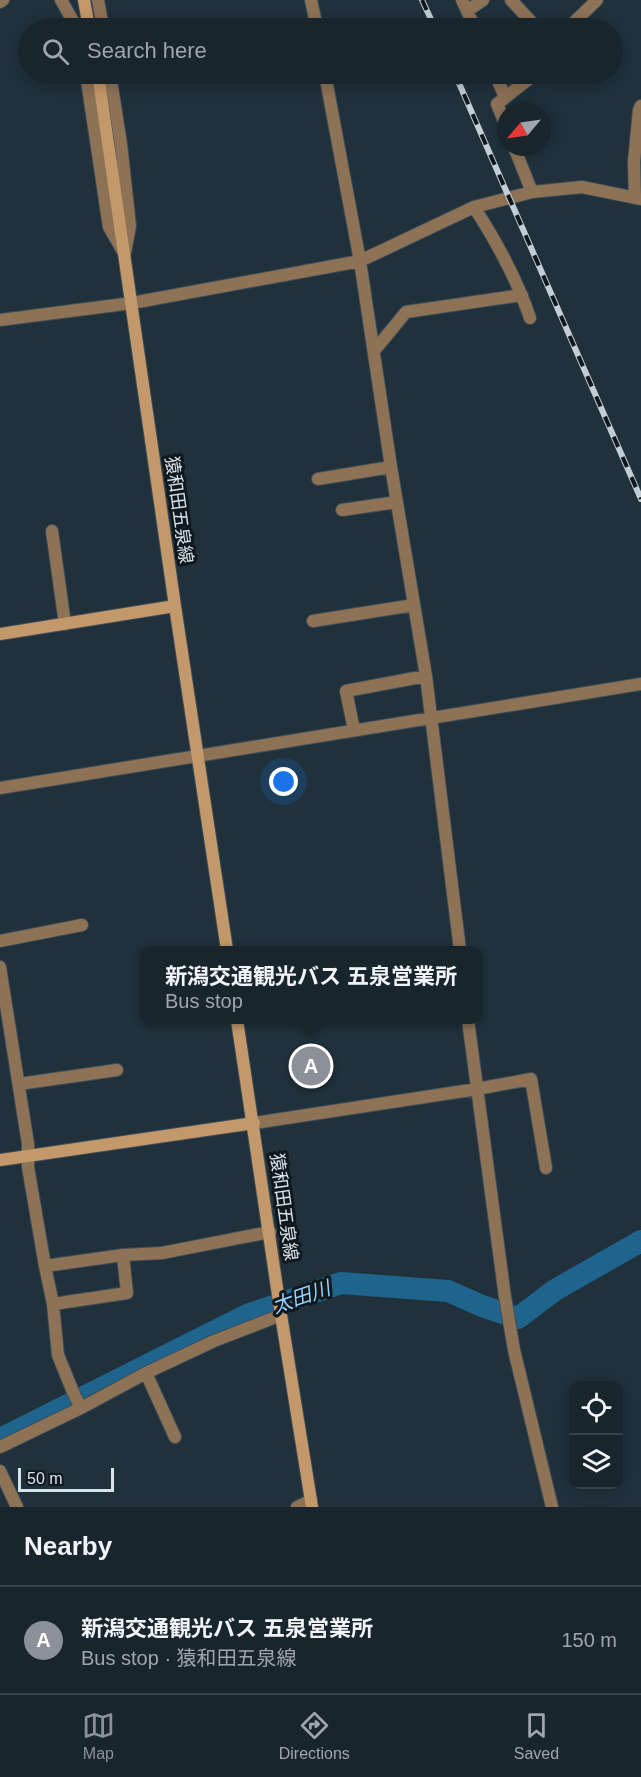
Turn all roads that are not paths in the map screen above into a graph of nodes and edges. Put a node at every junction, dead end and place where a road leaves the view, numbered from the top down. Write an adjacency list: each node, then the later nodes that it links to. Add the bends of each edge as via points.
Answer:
1 (60, 0): 9 (street)
2 (84, 0): 10 (main road)
3 (98, 0): 11 (street)
4 (311, 0): 12 (street)
5 (483, 0): 8 (street)
6 (511, 0): 13 (street)
7 (597, 0): 14 (street)
8 (464, 6)
9 (71, 18)
10 (87, 18)
11 (101, 18)
12 (315, 18)
13 (528, 18)
14 (578, 18)
15 (88, 84): 28 (street, via 109,227)
16 (100, 84): 28 (main road, 猿和田五泉線)
17 (112, 84): 28 (street, via 130,226)
18 (327, 84): 29 (street)
19 (499, 84): 21 (street)
20 (522, 84): 21 (street)
21 (505, 97): 22 (street)
22 (499, 102)
23 (641, 105): 26 (street, via 634,162)
24 (518, 156): 25 (street)
25 (532, 192): 26 (street, via 582,187); 27 (street)
26 (638, 198)
27 (474, 207): 29 (street); 30 (street)
28 (125, 254): 31 (main road, 猿和田五泉線)
29 (360, 261): 31 (street); 34 (street)
30 (522, 295): 32 (street); 34 (street, via 406,312)
31 (132, 303): 33 (street); 41 (main road, 猿和田五泉線)
32 (530, 318)
33 (0, 320)
34 (374, 351): 35 (street)
35 (391, 467): 36 (street); 37 (street)
36 (318, 479)
37 (398, 502): 38 (street); 40 (street)
38 (342, 510)
39 (52, 531): 43 (street)
40 (414, 605): 42 (street); 45 (street)
41 (175, 606): 43 (main road); 49 (main road, 猿和田五泉線)
42 (314, 621)
43 (65, 624): 44 (main road)
44 (0, 634)
45 (426, 676): 47 (street); 48 (street, via 346,691)
46 (641, 684): 47 (street)
47 (432, 717): 48 (street); 54 (street)
48 (354, 730): 49 (street)
49 (198, 755): 50 (street); 53 (main road, 猿和田五泉線)
50 (0, 788)
51 (82, 925): 52 (street)
52 (0, 941)
53 (226, 946)
54 (459, 946)
55 (0, 967): 59 (street)
56 (238, 1024): 61 (main road, 猿和田五泉線)
57 (469, 1024): 60 (street)
58 (117, 1071): 59 (street)
59 (18, 1084): 62 (street)
60 (477, 1089): 61 (street); 64 (street, via 531,1078); 79 (street, via 509,1323)
61 (254, 1123): 62 (main road); 65 (main road, 猿和田五泉線)
62 (27, 1155): 63 (main road); 67 (street)
63 (0, 1160)
64 (546, 1168)
65 (270, 1232): 66 (street, via 162,1253); 69 (main road, 猿和田五泉線)
66 (123, 1255): 67 (street); 68 (street, via 127,1293)
67 (45, 1266): 68 (street)
68 (54, 1304): 71 (street, via 58,1355)
69 (281, 1315): 70 (street); 76 (main road, 猿和田五泉線)
70 (146, 1373): 71 (street); 72 (street)
71 (81, 1408): 73 (street)
72 (175, 1437)
73 (0, 1447)
74 (0, 1471): 75 (street)
75 (3, 1485): 77 (street)
76 (311, 1504): 78 (street)
77 (17, 1507)
78 (297, 1507)
79 (552, 1507)

